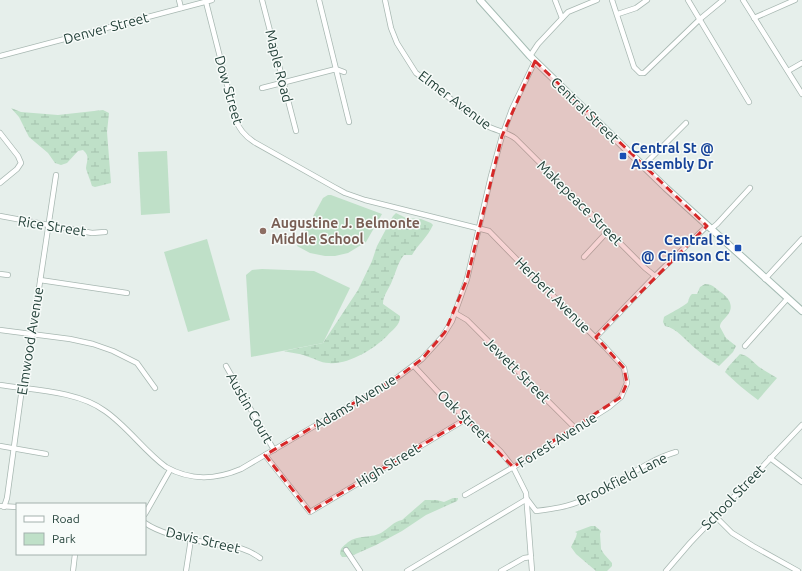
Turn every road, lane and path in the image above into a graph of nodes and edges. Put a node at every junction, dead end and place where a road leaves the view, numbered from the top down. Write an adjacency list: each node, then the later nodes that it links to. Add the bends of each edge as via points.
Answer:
1 (180, 0): 16 (street)
2 (212, 0): 15 (street, Denver Street)
3 (262, 0): 28 (street, Maple Road)
4 (319, 0): 25 (street)
5 (385, 0): 35 (street, Elmer Avenue, via 394,36 416,73 478,119)
6 (480, 0): 22 (main road, Central Street)
7 (555, 0): 18 (street)
8 (597, 0): 18 (street, via 573,9)
9 (612, 0): 17 (street)
10 (647, 0): 17 (street, via 636,8)
11 (688, 0): 20 (street)
12 (723, 0): 20 (street)
13 (743, 0): 19 (street)
14 (795, 0): 19 (street)
15 (206, 2): 16 (street, Denver Street); 44 (street, Dow Street, via 240,130 254,142 345,193)
16 (181, 8): 21 (street, Denver Street)
17 (618, 14): 20 (street, via 634,67 640,73 644,73)
18 (562, 18): 22 (street)
19 (754, 18): 26 (street)
20 (700, 19): 31 (street)
21 (0, 56)
22 (530, 56): 23 (main road, Central Street)
23 (535, 61): 35 (street, Adams Avenue); 37 (main road, Central Street)
24 (802, 63): 26 (street)
25 (336, 69): 27 (street); 28 (street); 32 (street)
26 (788, 71): 30 (street)
27 (344, 72)
28 (283, 82): 29 (street); 34 (street, Maple Road)
29 (262, 88)
30 (802, 94)
31 (749, 102)
32 (349, 122)
33 (686, 123): 37 (street)
34 (296, 131)
35 (503, 132): 44 (street, Adams Avenue); 45 (street, Makepeace Street, via 516,139)
36 (0, 133): 39 (street, via 21,163)
37 (643, 166): 43 (main road, Central Street)
38 (56, 175): 42 (street, Elmwood Avenue)
39 (0, 183)
40 (750, 188): 43 (street, via 717,224)
41 (0, 216): 42 (street, Rice Street)
42 (48, 226): 46 (street, Rice Street, via 92,233); 53 (street, Elmwood Avenue)
43 (709, 227): 51 (street); 52 (main road, Central Street)
44 (479, 228): 57 (street, Adams Avenue, via 467,279); 60 (street, Herbert Avenue, via 489,231)
45 (608, 231): 48 (street); 51 (street, Makepeace Street)
46 (105, 232)
47 (802, 239): 52 (street)
48 (584, 257)
49 (0, 274): 50 (street)
50 (8, 275)
51 (655, 276): 60 (street)
52 (765, 279): 55 (main road, Central Street)
53 (40, 280): 54 (street); 59 (street, Elmwood Avenue)
54 (127, 293)
55 (787, 298): 56 (main road, Central Street); 61 (street)
56 (802, 311)
57 (455, 313): 63 (street, Adams Avenue, via 442,337); 70 (street, Jewett Street, via 467,320)
58 (0, 330): 59 (street)
59 (32, 335): 66 (street, Elmwood Avenue); 67 (street, via 70,339 113,351 137,363)
60 (596, 338): 64 (street, Herbert Avenue)
61 (745, 346)
62 (226, 366): 73 (street, Austin Court)
63 (414, 366): 68 (street, Oak Street); 73 (street, Adams Avenue)
64 (624, 368): 70 (street, Forest Avenue, via 627,383 621,397)
65 (0, 385): 66 (street, Adams Avenue)
66 (22, 388): 72 (street, Elmwood Avenue); 79 (street, Adams Avenue, via 73,396 92,402 112,416)
67 (155, 388)
68 (466, 419): 76 (street, High Street, via 310,512); 78 (street, Oak Street)
69 (802, 425): 77 (street, School Street)
70 (576, 429): 78 (street, Forest Avenue)
71 (0, 446): 72 (street)
72 (14, 448): 75 (street); 83 (street, Elmwood Avenue, via 7,498)
73 (274, 450): 76 (street, Adams Avenue)
74 (676, 452): 82 (street, Brookfield Lane, via 652,462 584,500 563,507 536,511)
75 (46, 454)
76 (265, 455): 79 (street, Adams Avenue, via 234,472 217,477 193,477)
77 (770, 458): 80 (street); 86 (street, School Street)
78 (514, 467): 81 (street, Forest Avenue); 82 (street, Oak Street)
79 (170, 470): 85 (street)
80 (802, 482)
81 (465, 495)
82 (527, 499): 91 (street); 96 (street)
83 (2, 506): 84 (street)
84 (16, 508)
85 (146, 512)
86 (715, 516): 99 (street, School Street); 100 (street, via 732,533)
87 (146, 524): 88 (street, Davis Street)
88 (191, 539): 92 (street, Davis Street, via 239,547); 94 (street)
89 (346, 550): 95 (street)
90 (75, 555): 93 (street)
91 (531, 557): 97 (street, via 524,558); 98 (street)
92 (260, 558)
93 (73, 571)
94 (186, 571)
95 (360, 571)
96 (408, 571)
97 (501, 571)
98 (532, 571)
99 (666, 571)
100 (798, 571)

